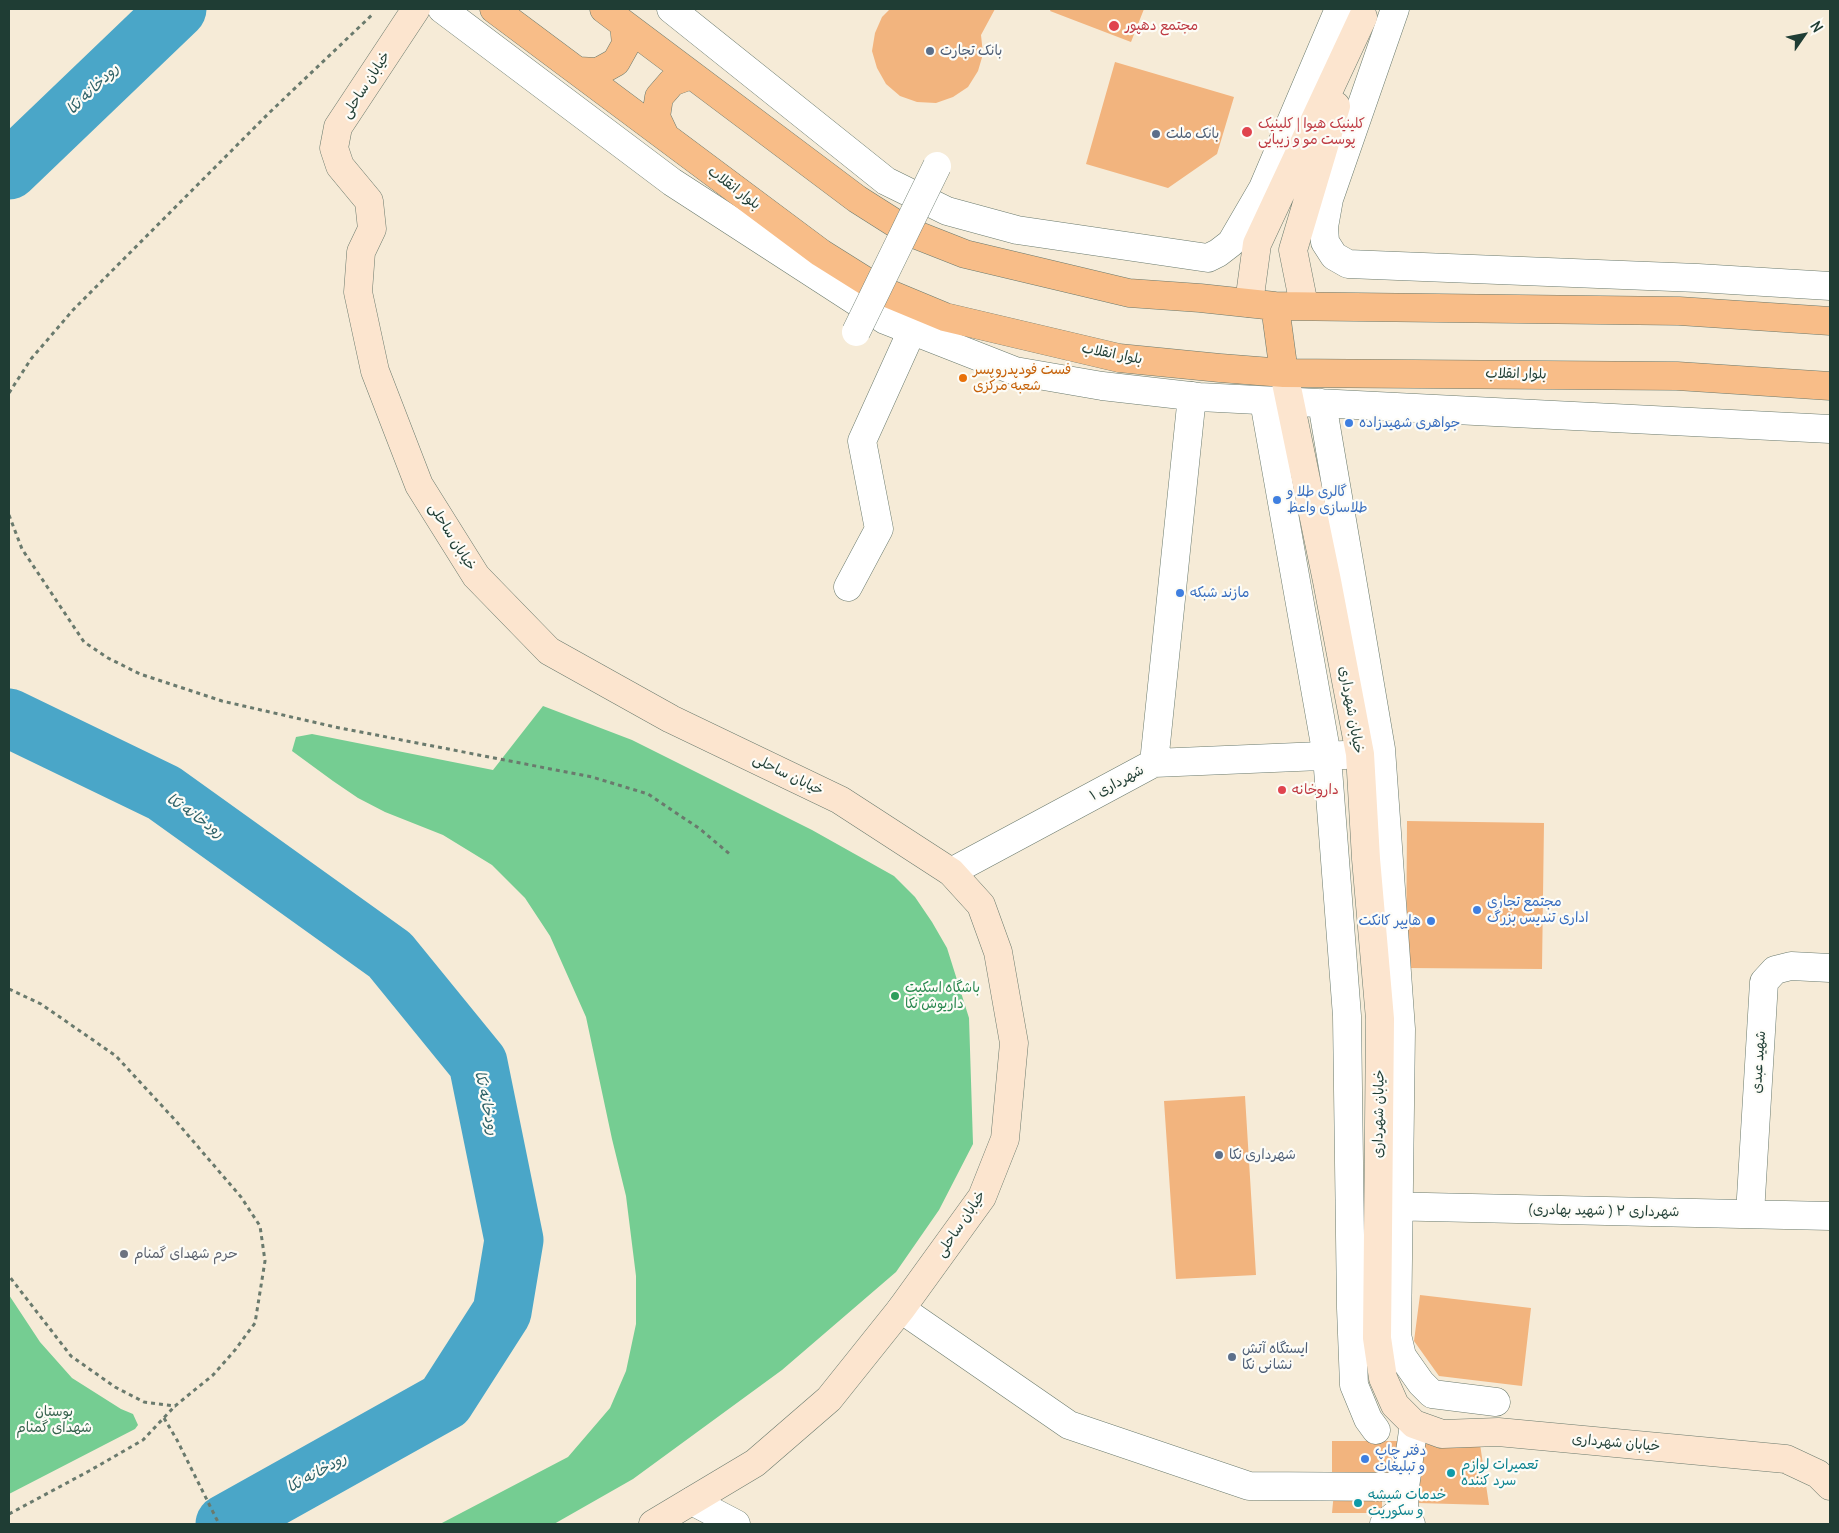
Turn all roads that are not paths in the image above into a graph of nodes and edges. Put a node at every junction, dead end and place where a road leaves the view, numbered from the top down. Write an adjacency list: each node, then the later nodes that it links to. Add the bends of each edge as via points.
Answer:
1 (416, 9): 29 (street, خیابان ساحلی, via 338,127 334,148 340,166 369,201 372,229 361,252 358,292 374,370 419,485 476,576 549,651 671,719 840,800)
2 (442, 9): 15 (street, via 672,182 885,320)
3 (494, 9): 8 (main road, بلوار انقلاب)
4 (671, 9): 6 (street, via 886,181 947,211 1017,230 1208,258 1231,243)
5 (1395, 9): 12 (street, via 1329,199 1325,242 1334,256 1348,264)
6 (1356, 11): 13 (street, via 1257,244); 14 (street, via 1293,250)
7 (614, 16): 8 (main road, via 626,44 616,62 598,72); 9 (main road)
8 (578, 71): 10 (main road, بلوار انقلاب)
9 (691, 75): 10 (main road, via 672,82 659,97 656,117); 13 (main road, via 857,199 910,232 957,251 1129,293)
10 (665, 136): 15 (main road, بلوار انقلاب, via 821,253 880,290)
11 (937, 166): 17 (street, bridge)
12 (1830, 286)
13 (1262, 304): 14 (main road); 18 (main road)
14 (1304, 305): 16 (main road, via 1679,310)
15 (917, 319): 18 (main road, بلوار انقلاب, via 945,317 1119,358); 20 (street, via 1015,371 1102,386); 25 (street, via 862,441 879,529)
16 (1830, 321)
17 (856, 332)
18 (1284, 373): 19 (main road, بلوار انقلاب, via 1677,376); 22 (street, خیابان شهرداری)
19 (1830, 386)
20 (1192, 396): 21 (street); 28 (street)
21 (1264, 401): 22 (street); 27 (street)
22 (1291, 402): 23 (street); 26 (street, خیابان شهرداری)
23 (1322, 404): 24 (street); 31 (street, via 1381,749 1402,1029)
24 (1830, 429)
25 (848, 587)
26 (1360, 754): 27 (street, شهرداری ۱); 31 (street, خیابان شهرداری, via 1380,1019)
27 (1327, 756): 28 (street, شهرداری ۱); 37 (street, via 1347,1016 1354,1385)
28 (1154, 763): 29 (street, شهرداری ۱)
29 (952, 872): 34 (street, خیابان ساحلی, via 981,905 998,952 1014,1042 1005,1139 982,1197)
30 (1830, 968): 32 (street, شهید عبدی, via 1791,966 1775,970 1764,982)
31 (1388, 1206): 32 (street, شهرداری ۲ ( شهید بهادری)); 35 (street, via 1397,1335 1402,1356 1432,1394); 36 (street, خیابان شهرداری, via 1377,1338 1383,1378 1395,1405)
32 (1750, 1214): 33 (street, شهرداری ۲ ( شهید بهادری))
33 (1830, 1216)
34 (900, 1309): 39 (street, خیابان ساحلی, via 829,1399 755,1463); 40 (street, via 1069,1425 1249,1486)
35 (1496, 1402)
36 (1414, 1424): 38 (street, خیابان شهرداری, via 1442,1434 1498,1432 1786,1459 1818,1474); 40 (street)
37 (1376, 1430)
38 (1830, 1486)
39 (692, 1501): 41 (street, خیابان ساحلی); 42 (street)
40 (1401, 1511)
41 (653, 1524)
42 (736, 1524)

